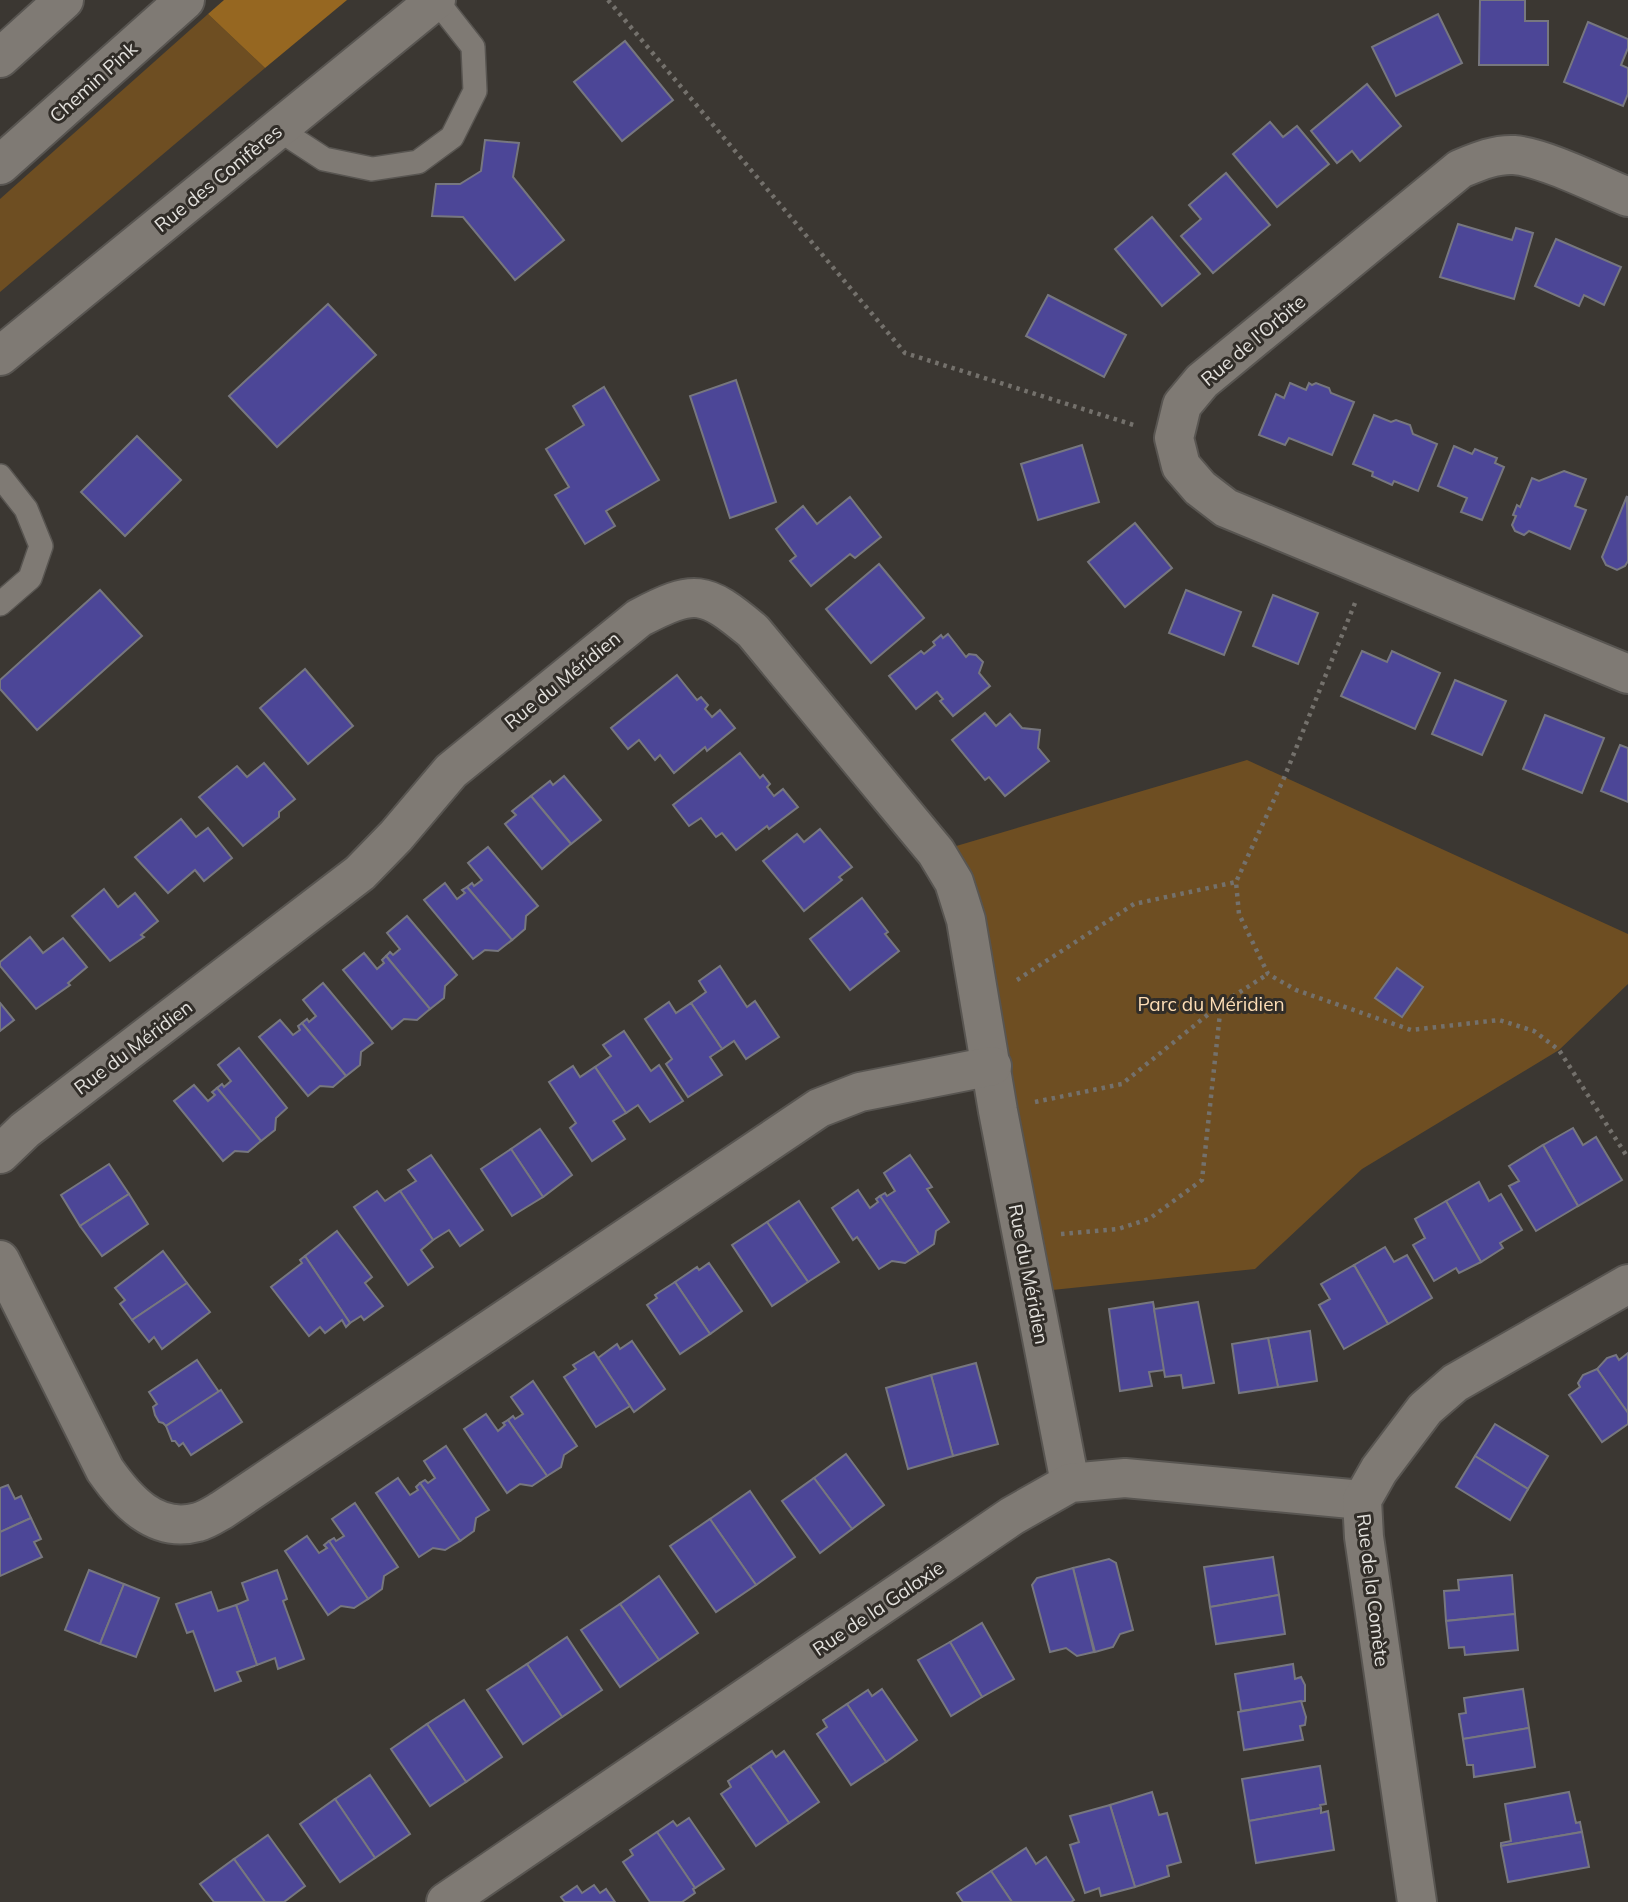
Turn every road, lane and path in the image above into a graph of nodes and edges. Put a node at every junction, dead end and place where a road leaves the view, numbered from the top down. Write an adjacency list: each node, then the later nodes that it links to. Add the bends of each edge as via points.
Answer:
1 (36, 0): 6 (street)
2 (64, 0): 7 (street)
3 (186, 0): 9 (street, Chemin Pink)
4 (436, 0): 8 (street, Rue des Conifères); 8 (lane, via 472,47 475,91 452,137 418,162 372,169 324,159)
5 (608, 0): 12 (path, via 905,353)
6 (0, 30)
7 (0, 58)
8 (278, 129): 11 (street, Rue des Conifères)
9 (0, 165)
10 (1628, 197): 12 (street, Rue de l'Orbite, via 1513,155 1461,169 1202,381 1182,405)
11 (0, 356)
12 (1174, 438): 14 (street, via 1181,466 1226,508)
13 (0, 476): 15 (lane, via 26,509 41,546 30,578)
14 (1369, 566): 16 (street); 17 (path, via 1284,778)
15 (0, 604)
16 (1628, 674)
17 (1236, 882): 18 (path, via 1239,914); 19 (path, via 1134,904)
18 (1268, 974): 20 (path); 24 (path, via 1296,990 1410,1030 1499,1020 1534,1031 1559,1050)
19 (982, 1003): 21 (street, Rue du Méridien); 23 (street, Rue du Méridien, via 966,920 954,882 936,852 753,631 703,598 672,601 639,618 451,771 360,873 25,1130)
20 (1221, 1004): 22 (path, via 1122,1084); 25 (path, via 1202,1180 1149,1219 1118,1229)
21 (992, 1066): 22 (street, Rue du Méridien); 26 (street, via 860,1092 819,1108 197,1523 172,1524 145,1515 123,1496 105,1470)
22 (998, 1111): 25 (street, Rue du Méridien)
23 (0, 1154)
24 (1628, 1158)
25 (1022, 1237): 28 (street, Rue du Méridien)
26 (0, 1260)
27 (1628, 1284): 29 (street, Rue de la Comète, via 1455,1383 1404,1434)
28 (1070, 1483): 29 (street, Rue de la Galaxie, via 1125,1478); 30 (street, Rue de la Galaxie, via 1012,1516)
29 (1362, 1500): 31 (street, Rue de la Comète)
30 (446, 1902)
31 (1417, 1902)

